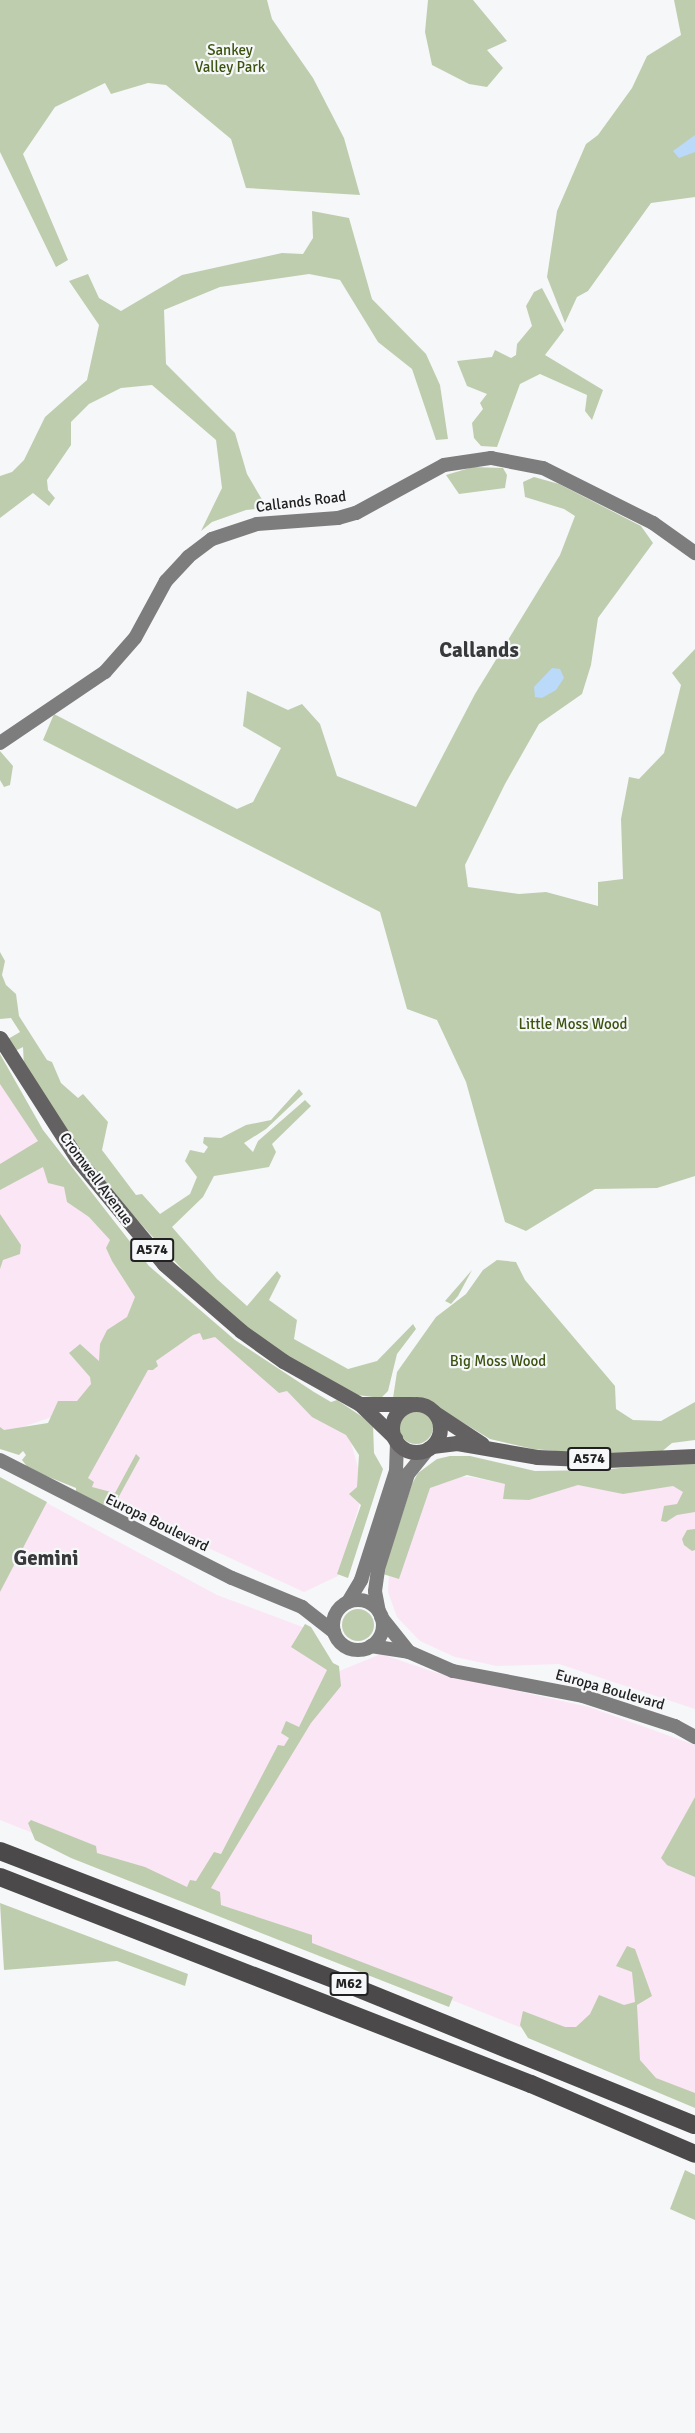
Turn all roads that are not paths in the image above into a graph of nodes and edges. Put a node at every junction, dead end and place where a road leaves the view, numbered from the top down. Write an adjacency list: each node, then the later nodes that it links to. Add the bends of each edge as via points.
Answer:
1 (695, 554): 2 (street, Callands Road, via 653,523 543,468 491,458 444,465 356,513 257,524 206,543 166,581 135,638 105,672)
2 (0, 743)
3 (0, 1038): 4 (main road, Cromwell Avenue / A574, via 78,1160 164,1264 274,1355)
4 (360, 1404): 5 (main road, Cromwell Avenue / A574); 7 (main road, Cromwell Avenue / A574)
5 (417, 1404): 6 (main road, A574); 7 (main road, via 396,1415)
6 (435, 1413): 8 (main road, A574); 9 (main road, via 440,1433)
7 (396, 1440): 9 (main road, A574, via 416,1452); 12 (street, via 396,1471 361,1580)
8 (485, 1446): 9 (main road, A574, via 457,1443); 10 (main road, A574, via 505,1452 572,1458)
9 (431, 1447): 14 (street, via 408,1474 378,1569 375,1591)
10 (695, 1456)
11 (0, 1460): 13 (street, Europa Boulevard, via 232,1578)
12 (344, 1605): 13 (street, Europa Boulevard); 14 (street, via 362,1601); 15 (street, via 334,1619)
13 (303, 1607): 15 (street, Europa Boulevard)
14 (380, 1615): 16 (street, via 381,1633); 17 (street, Europa Boulevard)
15 (334, 1632): 16 (street, via 349,1648)
16 (371, 1646): 17 (street, Europa Boulevard)
17 (409, 1652): 18 (street, Europa Boulevard, via 453,1671 583,1696 675,1726)
18 (695, 1737)
19 (0, 1851): 22 (highway, M62, via 369,1992)
20 (0, 1877): 21 (highway, M62)
21 (531, 2084): 23 (highway, M62); 24 (highway)
22 (695, 2125)
23 (695, 2154)
24 (695, 2164)

